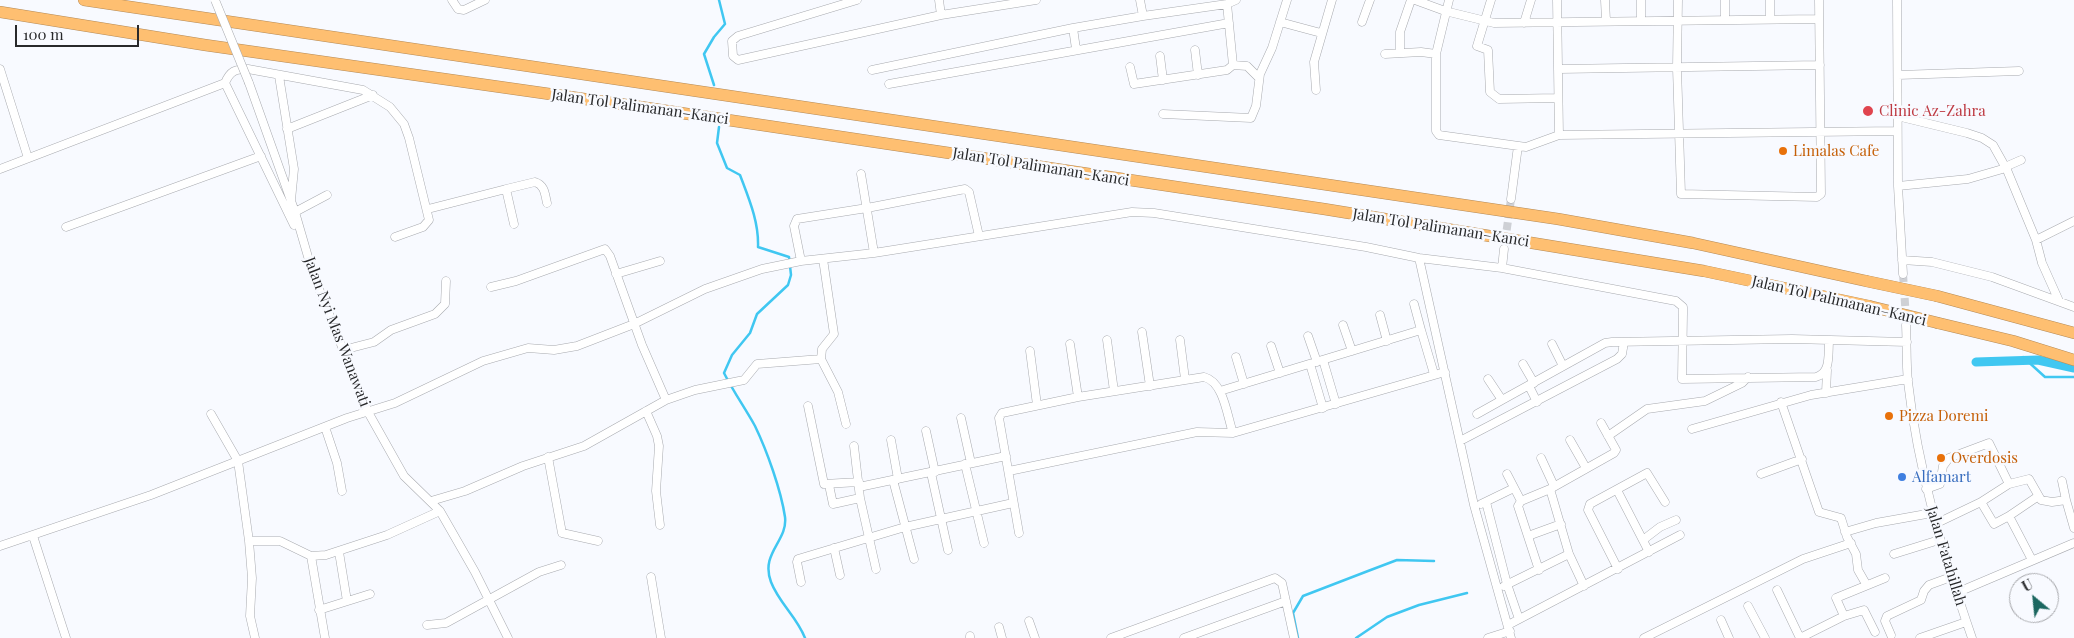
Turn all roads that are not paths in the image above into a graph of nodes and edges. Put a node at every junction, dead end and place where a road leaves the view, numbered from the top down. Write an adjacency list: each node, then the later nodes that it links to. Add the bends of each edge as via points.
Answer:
1 (84, 0): 122 (highway, Jalan Tol Palimanan–Kanci, bridge, via 1558,219 1703,245 1866,280)
2 (215, 0): 89 (street, Jalan Nyi Mas Wanawati, bridge)
3 (452, 0): 4 (street, via 458,9 464,10)
4 (485, 0)
5 (857, 0): 29 (street, via 738,36 732,41 733,56 738,60)
6 (939, 0): 29 (street)
7 (1036, 0): 25 (street)
8 (1140, 0): 30 (street)
9 (1287, 0): 37 (street)
10 (1332, 0): 44 (street)
11 (1370, 0): 38 (street)
12 (1410, 0): 47 (street, via 1400,32)
13 (1415, 0): 27 (street)
14 (1449, 0): 27 (street)
15 (1491, 0): 39 (street)
16 (1531, 0): 42 (street)
17 (1557, 0): 40 (street)
18 (1605, 0): 36 (street)
19 (1641, 0): 34 (street)
20 (1678, 0): 35 (street)
21 (1725, 0): 31 (street)
22 (1770, 0): 32 (street)
23 (1819, 0): 33 (street)
24 (1897, 0): 61 (street)
25 (1027, 1): 29 (street)
26 (1232, 1): 30 (street); 41 (street)
27 (1445, 11): 39 (street); 49 (street)
28 (0, 12): 139 (highway, Jalan Tol Palimanan–Kanci, bridge, via 204,45 1324,209 1704,271 1870,306 2014,341)
29 (941, 15)
30 (1143, 16): 43 (street)
31 (1725, 18): 32 (street); 35 (street)
32 (1770, 18): 33 (street)
33 (1819, 18): 53 (street)
34 (1641, 20): 35 (street); 36 (street)
35 (1678, 20): 55 (street)
36 (1606, 21): 40 (street)
37 (1280, 22): 44 (street); 64 (street)
38 (1362, 22)
39 (1484, 22): 42 (street); 70 (street, via 1477,46 1488,50 1492,96 1499,99)
40 (1558, 22): 42 (street); 57 (street)
41 (1229, 23): 45 (street); 52 (street)
42 (1524, 23)
43 (1072, 28): 45 (street); 51 (street)
44 (1321, 33): 68 (street, via 1314,62)
45 (1076, 49): 63 (street)
46 (1195, 50): 60 (street)
47 (1400, 52): 48 (street); 49 (street)
48 (1386, 54)
49 (1436, 54): 78 (street, via 1437,134)
50 (1160, 56): 65 (street)
51 (922, 61): 58 (street); 63 (street)
52 (1233, 65): 60 (street, via 1227,70); 64 (street, via 1247,66)
53 (1820, 65): 55 (street); 74 (street)
54 (1130, 67): 65 (street, via 1134,84)
55 (1677, 68): 57 (street); 76 (street)
56 (0, 69): 80 (street)
57 (1559, 69): 70 (street)
58 (872, 70)
59 (2019, 71): 61 (street)
60 (1198, 74): 65 (street)
61 (1898, 74): 72 (street)
62 (279, 76): 66 (street, via 237,69 228,75); 69 (street, via 362,90); 73 (street)
63 (926, 78): 67 (street)
64 (1259, 78): 71 (street, via 1254,115 1248,119)
65 (1163, 80)
66 (225, 83): 79 (street); 80 (street)
67 (889, 84)
68 (1316, 90)
69 (373, 95): 73 (street); 92 (street, via 390,107 404,124)
70 (1558, 98): 77 (street)
71 (1163, 114)
72 (1897, 116): 75 (street); 82 (street, via 1982,138 1993,146)
73 (287, 129): 89 (street, via 294,168)
74 (1821, 131): 75 (street); 76 (street); 76 (street, via 1821,194 1817,197 1683,196)
75 (1897, 131): 85 (street)
76 (1680, 132): 77 (street)
77 (1559, 135): 78 (street, via 1532,145)
78 (1518, 146): 88 (street)
79 (261, 156): 96 (street); 98 (street)
80 (28, 158): 83 (street)
81 (2021, 160): 82 (street)
82 (2006, 168): 85 (street, via 1968,179); 100 (street)
83 (0, 169)
84 (860, 174): 91 (street)
85 (1898, 186): 105 (street)
86 (506, 189): 90 (street, via 540,183); 92 (street); 95 (street)
87 (328, 195): 93 (street)
88 (1510, 199)
89 (291, 201): 93 (street, Jalan Nyi Mas Wanawati)
90 (547, 204)
91 (867, 208): 97 (street, via 967,189); 102 (street); 106 (street, via 797,218 794,226)
92 (428, 209): 99 (street, via 427,225)
93 (295, 212): 98 (street, Jalan Nyi Mas Wanawati)
94 (2074, 221): 100 (street)
95 (514, 224)
96 (66, 227)
97 (979, 236): 102 (street); 103 (street, via 1132,212 1154,213)
98 (301, 237): 134 (street, Jalan Nyi Mas Wanawati)
99 (396, 237)
100 (2036, 240): 113 (street, via 2042,263)
101 (1504, 249): 108 (street)
102 (874, 253): 104 (street)
103 (1419, 258): 108 (street); 144 (street)
104 (822, 259): 106 (street); 138 (street, via 834,334 824,344)
105 (1902, 260): 110 (street); 113 (street, via 1947,265)
106 (799, 261): 117 (street, via 712,286)
107 (660, 262): 109 (street)
108 (1502, 268): 126 (street, via 1676,301 1682,307)
109 (616, 274): 112 (street, via 605,249); 117 (street)
110 (1903, 274)
111 (446, 281): 134 (street, via 445,304 435,314 391,330 374,342)
112 (491, 287)
113 (2059, 301): 115 (street)
114 (1414, 304): 120 (street)
115 (2074, 307)
116 (1380, 315): 127 (street)
117 (634, 324): 158 (street); 167 (street, via 576,346 554,350 528,348 482,361 431,388)
118 (1344, 325): 136 (street)
119 (1906, 325): 130 (street, Jalan Fatahillah)
120 (1421, 330): 127 (street); 146 (street)
121 (1142, 332): 153 (street)
122 (2074, 333)
123 (1308, 336): 140 (street)
124 (1107, 340): 154 (street)
125 (1180, 340): 149 (street)
126 (1682, 340): 128 (street); 129 (street); 147 (street, via 1682,379)
127 (1387, 341): 136 (street)
128 (1624, 342): 142 (street, via 1605,343); 160 (street, via 1622,354 1617,359)
129 (1829, 342): 130 (street); 143 (street)
130 (1907, 342): 150 (street, Jalan Fatahillah)
131 (1070, 344): 157 (street)
132 (1552, 344): 142 (street)
133 (1271, 346): 145 (street)
134 (343, 350): 167 (street, Jalan Nyi Mas Wanawati)
135 (1030, 351): 163 (street)
136 (1352, 351): 140 (street)
137 (1236, 358): 151 (street)
138 (821, 359): 158 (street, via 757,364 744,380); 172 (street, via 838,392)
139 (2074, 360)
140 (1317, 362): 145 (street); 162 (street); 165 (street)
141 (1524, 364): 152 (street)
142 (1563, 366): 152 (street)
143 (1826, 370): 147 (street, via 1822,376 1816,377); 156 (street)
144 (1445, 372): 146 (street); 180 (street)
145 (1280, 373): 151 (street)
146 (1434, 374): 162 (street)
147 (1748, 377): 177 (street, via 1742,384 1704,401 1647,409)
148 (1488, 378): 159 (street)
149 (1185, 379): 153 (street); 155 (street, via 1208,378)
150 (1908, 379): 156 (street); 200 (street, Jalan Fatahillah)
151 (1244, 384): 155 (street)
152 (1532, 384): 159 (street); 160 (street)
153 (1150, 386): 154 (street)
154 (1114, 391): 157 (street)
155 (1220, 391): 176 (street)
156 (1826, 393): 161 (street)
157 (1078, 397): 163 (street)
158 (666, 400): 166 (street)
159 (1502, 400): 169 (street)
160 (1537, 402): 180 (street)
161 (1780, 402): 174 (street); 185 (street)
162 (1336, 404): 165 (street)
163 (1037, 405): 182 (street, via 1000,414)
164 (808, 406): 196 (street, via 822,482)
165 (1323, 408): 176 (street)
166 (646, 411): 183 (street, via 584,446); 219 (street, via 659,446 656,491)
167 (368, 412): 173 (street); 206 (street, Jalan Nyi Mas Wanawati, via 404,476)
168 (211, 414): 186 (street)
169 (1477, 414)
170 (961, 418): 187 (street)
171 (1601, 423): 177 (street)
172 (846, 424)
173 (325, 427): 186 (street); 202 (street, via 337,463)
174 (1692, 429)
175 (926, 431): 190 (street)
176 (1233, 433): 189 (street, via 1197,432)
177 (1608, 436): 188 (street, via 1616,450)
178 (891, 440): 193 (street)
179 (1570, 440): 188 (street)
180 (1460, 441): 212 (street)
181 (854, 446): 197 (street)
182 (1006, 456): 187 (street); 189 (street)
183 (548, 457): 206 (street, via 465,491); 233 (street, via 562,533)
184 (1541, 458): 199 (street)
185 (1802, 459): 192 (street); 224 (street, via 1819,512 1839,516)
186 (238, 461): 227 (street); 232 (street)
187 (968, 463): 190 (street); 214 (street)
188 (1586, 468): 199 (street)
189 (1008, 471): 211 (street)
190 (933, 473): 193 (street); 217 (street)
191 (1507, 474): 198 (street)
192 (1761, 474)
193 (896, 480): 197 (street); 222 (street)
194 (2062, 481): 205 (street)
195 (2009, 484): 200 (street, via 1988,442 1949,458 1943,466 1940,484); 203 (street, via 2029,479); 210 (street)
196 (829, 485): 197 (street); 204 (street, via 832,504)
197 (859, 485): 204 (street)
198 (1514, 488): 207 (street); 208 (street)
199 (1552, 488): 207 (street); 220 (street)
200 (1926, 489): 215 (street, Jalan Fatahillah)
201 (1617, 490): 209 (street, via 1647,472); 230 (street); 249 (street, via 1590,504 1588,510)
202 (342, 492)
203 (2037, 497): 205 (street, via 2048,502); 216 (street)
204 (860, 498): 229 (street)
205 (2066, 500): 223 (street)
206 (431, 501): 213 (street, Jalan Nyi Mas Wanawati)
207 (1521, 501): 228 (street, via 1518,506)
208 (1486, 502): 212 (street); 256 (street)
209 (1664, 502)
210 (1981, 502): 216 (street, via 1994,524); 221 (street)
211 (1013, 503): 214 (street); 225 (street)
212 (1474, 505): 259 (street)
213 (440, 511): 240 (street); 264 (street, Jalan Nyi Mas Wanawati)
214 (976, 511): 217 (street); 234 (street)
215 (1932, 513): 221 (street, Jalan Fatahillah); 224 (street)
216 (2009, 516): 246 (street)
217 (940, 519): 222 (street); 239 (street)
218 (1676, 520): 230 (street)
219 (660, 524)
220 (1561, 524): 228 (street); 242 (street)
221 (1935, 524): 231 (street, Jalan Fatahillah)
222 (905, 527): 229 (street); 245 (street)
223 (2074, 528)
224 (1845, 532): 236 (street)
225 (1019, 533)
226 (1680, 535): 241 (street)
227 (33, 536): 237 (street); 278 (street)
228 (1528, 536): 250 (street)
229 (870, 538): 238 (street); 248 (street)
230 (1643, 540): 241 (street)
231 (1939, 540): 243 (street); 253 (street, Jalan Fatahillah)
232 (249, 541): 244 (street, via 283,542); 279 (street, via 252,578 250,616)
233 (598, 541)
234 (984, 542)
235 (2074, 543): 246 (street)
236 (1850, 544): 257 (street); 289 (street, via 1803,559)
237 (0, 546)
238 (834, 548): 251 (street); 255 (street, via 798,559)
239 (948, 550)
240 (339, 552): 244 (street); 263 (street)
241 (1649, 552): 249 (street)
242 (1569, 554): 250 (street); 258 (street)
243 (1894, 554)
244 (311, 556): 267 (street)
245 (914, 560)
246 (2032, 560): 261 (street)
247 (561, 565): 264 (street, via 539,572)
248 (876, 569)
249 (1618, 569): 258 (street)
250 (1539, 570): 256 (street)
251 (840, 575)
252 (651, 577): 282 (street)
253 (1951, 577): 261 (street, Jalan Fatahillah); 277 (street, via 1930,584 1921,600 1887,616 1885,621)
254 (1885, 578): 257 (street)
255 (801, 582)
256 (1507, 584): 259 (street); 269 (street)
257 (1866, 584): 268 (street, via 1836,598)
258 (1584, 586): 269 (street)
259 (1498, 588): 275 (street)
260 (1777, 590): 292 (street)
261 (1956, 593): 272 (street, Jalan Fatahillah)
262 (370, 594): 263 (street)
263 (347, 601): 267 (street)
264 (490, 601): 273 (street, via 446,623); 281 (street, Jalan Nyi Mas Wanawati)
265 (1286, 601): 285 (street, via 1282,583 1276,578); 286 (street); 287 (street)
266 (1748, 606): 291 (street)
267 (319, 610): 280 (street)
268 (1844, 616): 276 (street, via 1864,610); 292 (street)
269 (1519, 619): 275 (street)
270 (1721, 620): 290 (street)
271 (1029, 621): 284 (street)
272 (1966, 622): 293 (street); 294 (street, Jalan Fatahillah)
273 (427, 625)
274 (1000, 627): 283 (street)
275 (1510, 632): 288 (street)
276 (1875, 632)
277 (1891, 635)
278 (66, 638)
279 (254, 638)
280 (325, 638)
281 (508, 638)
282 (661, 638)
283 (1002, 638)
284 (1035, 638)
285 (1111, 638)
286 (1184, 638)
287 (1294, 638)
288 (1488, 638)
289 (1644, 638)
290 (1729, 638)
291 (1765, 638)
292 (1800, 638)
293 (1920, 638)
294 (1972, 638)

